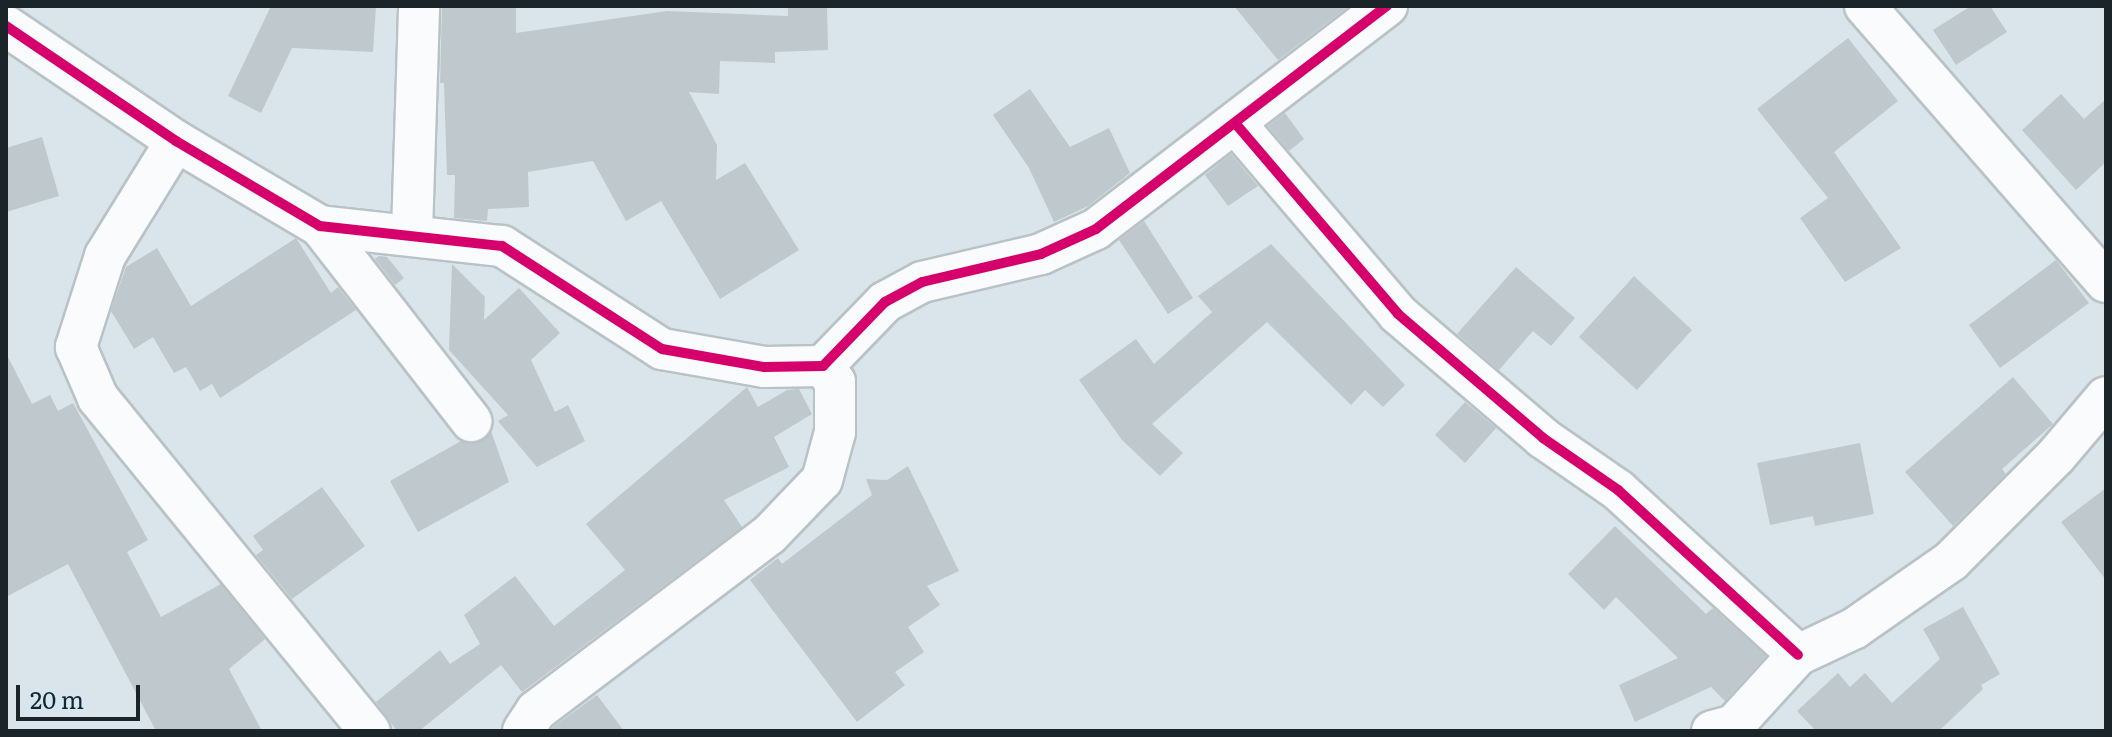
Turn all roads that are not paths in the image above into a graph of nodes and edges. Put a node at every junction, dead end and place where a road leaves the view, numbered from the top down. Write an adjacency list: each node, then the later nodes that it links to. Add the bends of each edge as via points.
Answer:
1 (419, 6): 8 (street)
2 (1387, 6): 5 (street)
3 (1865, 6): 9 (street)
4 (6, 26): 6 (street)
5 (1235, 123): 10 (street, via 1096,229 1041,254 922,282 885,302); 13 (street, via 1398,314 1543,438 1618,490)
6 (176, 141): 7 (street); 14 (street, via 105,256 76,347 98,398)
7 (320, 226): 8 (street); 12 (street)
8 (412, 233): 10 (street, via 502,246 662,349 764,367)
9 (2106, 282)
10 (823, 366): 15 (street, via 835,382 835,432 822,480 769,535 536,711)
11 (2106, 397): 13 (street, via 2056,456 1951,561 1855,628)
12 (471, 421)
13 (1798, 655): 16 (street, via 1734,725)
14 (370, 731)
15 (523, 731)
16 (1712, 731)

